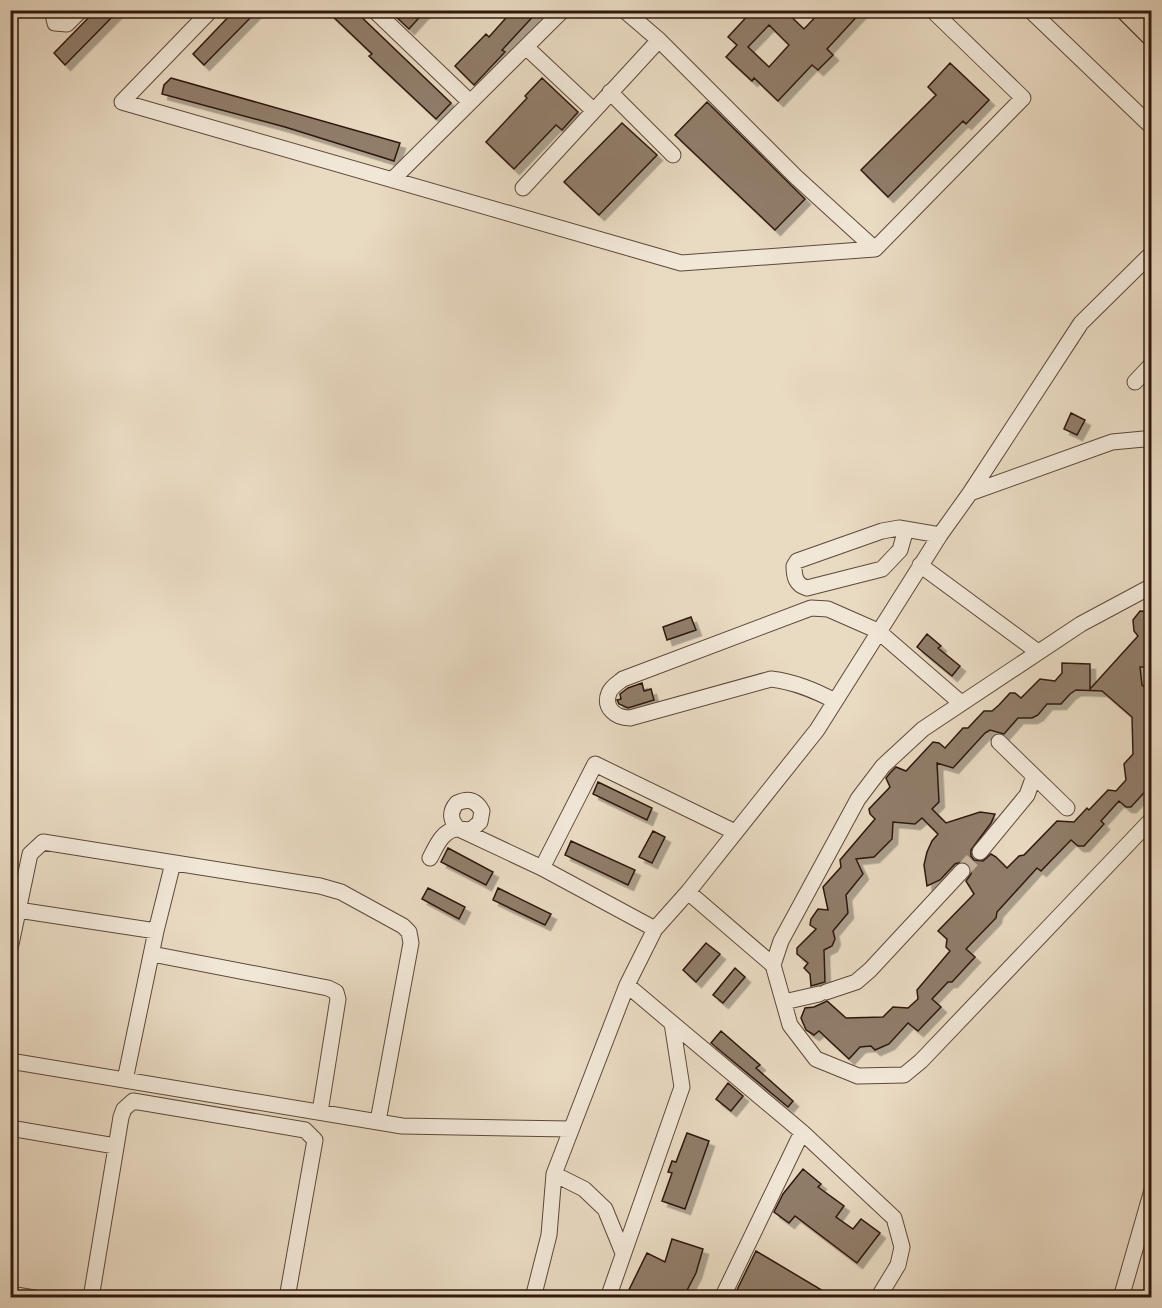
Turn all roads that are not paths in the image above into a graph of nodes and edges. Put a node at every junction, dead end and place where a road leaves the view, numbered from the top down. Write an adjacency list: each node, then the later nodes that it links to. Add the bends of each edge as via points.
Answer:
1 (52, 10): 2 (street, via 55,23 66,24)
2 (81, 10)
3 (211, 10): 18 (street, via 122,102)
4 (374, 10): 14 (street)
5 (563, 10): 12 (street)
6 (933, 10): 20 (street, via 1023,98)
7 (1030, 10): 16 (street)
8 (1124, 10): 10 (main road)
9 (626, 11): 11 (street)
10 (1152, 38)
11 (659, 40): 13 (street); 20 (street, via 795,177)
12 (526, 47): 14 (street); 15 (street)
13 (610, 93): 15 (street); 17 (street)
14 (470, 102): 18 (street)
15 (593, 110): 19 (street)
16 (1152, 127)
17 (673, 155)
18 (392, 180): 20 (street, via 681,263)
19 (523, 188)
20 (875, 249)
21 (1152, 253): 25 (street, via 1081,323)
22 (1152, 364): 23 (street)
23 (1135, 382)
24 (1152, 442): 25 (street, via 1112,442)
25 (970, 493): 27 (street)
26 (906, 529): 26 (street, via 882,531 797,561 796,581 807,588 882,569 900,550); 27 (street)
27 (940, 535): 28 (street)
28 (920, 565): 30 (street); 31 (street)
29 (1152, 586): 31 (street)
30 (878, 631): 32 (street); 32 (street, via 828,609 812,608 623,679 608,695 613,714 621,718 771,679 808,687); 33 (street)
31 (1038, 652): 33 (street)
32 (835, 701): 38 (street, via 817,730)
33 (961, 703): 50 (street, via 922,729 883,766 858,799 781,941)
34 (999, 742): 35 (street)
35 (1034, 776): 36 (street); 39 (street, via 1027,795)
36 (1067, 808)
37 (1152, 819): 52 (street, via 904,1075 858,1076 816,1059 790,1024)
38 (735, 832): 42 (street, via 595,764); 44 (street)
39 (980, 852)
40 (430, 858): 42 (street, via 446,834 459,829)
41 (173, 863): 45 (street, via 42,842 30,854); 47 (street); 57 (street, via 341,892 409,932 411,943)
42 (542, 868): 46 (street)
43 (962, 871): 52 (street, via 856,982)
44 (687, 892): 46 (street); 50 (street)
45 (18, 910): 47 (street); 48 (street)
46 (656, 929): 51 (street)
47 (156, 931): 49 (street)
48 (10, 949)
49 (152, 954): 55 (street); 56 (street, via 336,992)
50 (773, 965): 52 (street)
51 (627, 985): 53 (street); 59 (street)
52 (784, 1002)
53 (672, 1023): 60 (street); 64 (street, via 682,1088)
54 (10, 1061): 55 (street)
55 (125, 1080): 56 (street)
56 (320, 1112): 57 (street)
57 (378, 1121): 59 (street, via 402,1126)
58 (10, 1128): 61 (street)
59 (571, 1129): 62 (street)
60 (802, 1132): 71 (street); 72 (street, via 894,1218 902,1248 898,1265)
61 (115, 1146): 67 (street); 68 (street, via 124,1109 133,1101 306,1130 311,1134 315,1140)
62 (554, 1174): 64 (street, via 584,1189 605,1209); 69 (street, via 549,1235)
63 (1152, 1190): 73 (street)
64 (623, 1253): 70 (street)
65 (10, 1294): 66 (street)
66 (33, 1298)
67 (91, 1298)
68 (287, 1298)
69 (532, 1298)
70 (608, 1298)
71 (722, 1298)
72 (878, 1298)
73 (1121, 1298)

